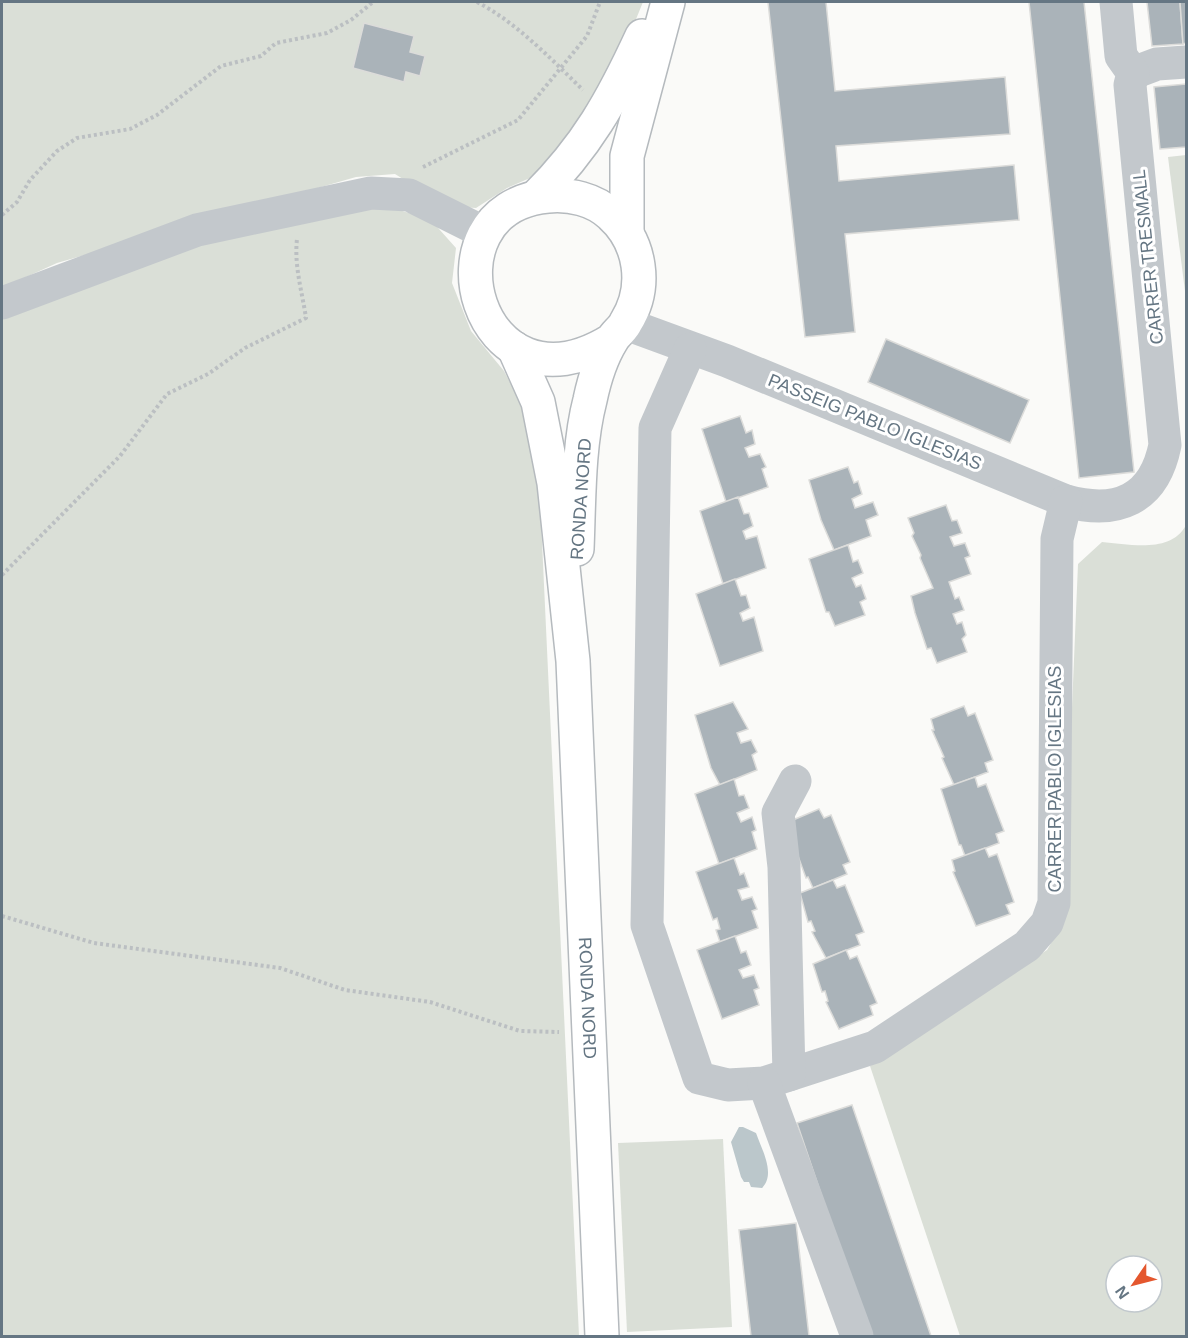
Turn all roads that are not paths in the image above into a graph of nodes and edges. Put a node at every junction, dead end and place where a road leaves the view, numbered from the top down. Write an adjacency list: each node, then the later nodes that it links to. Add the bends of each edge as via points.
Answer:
1 (657, 2): 6 (main road, via 617,90 591,135)
2 (668, 2): 8 (main road, via 627,156)
3 (1116, 2): 5 (street, CARRER TRESMALL, via 1121,56)
4 (1186, 62): 5 (street, via 1157,64)
5 (1133, 73): 14 (street, CARRER TRESMALL, via 1130,85 1165,445 1154,477)
6 (536, 197): 7 (main road, via 517,204); 8 (main road, via 562,195 588,200 610,214)
7 (485, 233): 9 (street, via 409,195 371,193 197,230); 11 (main road, via 474,274 476,296 497,334)
8 (627, 233): 10 (main road, via 636,252 640,276 636,303)
9 (2, 303)
10 (619, 332): 11 (main road, via 589,354 564,360 538,358); 12 (street, PASSEIG PABLO IGLESIAS); 15 (main road, RONDA NORD, via 589,400 580,480)
11 (514, 348): 15 (main road, RONDA NORD, via 538,402 554,483)
12 (690, 349): 13 (street, PASSEIG PABLO IGLESIAS); 17 (street, CARRER PABLO IGLESIAS, via 655,428 647,925 699,1078 728,1084)
13 (1066, 501): 14 (street, PASSEIG PABLO IGLESIAS, via 1091,508); 17 (street, CARRER PABLO IGLESIAS, via 1057,539 1054,903 1047,923 1027,946 875,1047)
14 (1126, 501)
15 (573, 661): 18 (main road, RONDA NORD)
16 (795, 781): 17 (street, via 778,813 784,867)
17 (777, 1079): 19 (street)
18 (601, 1330)
19 (856, 1336)

